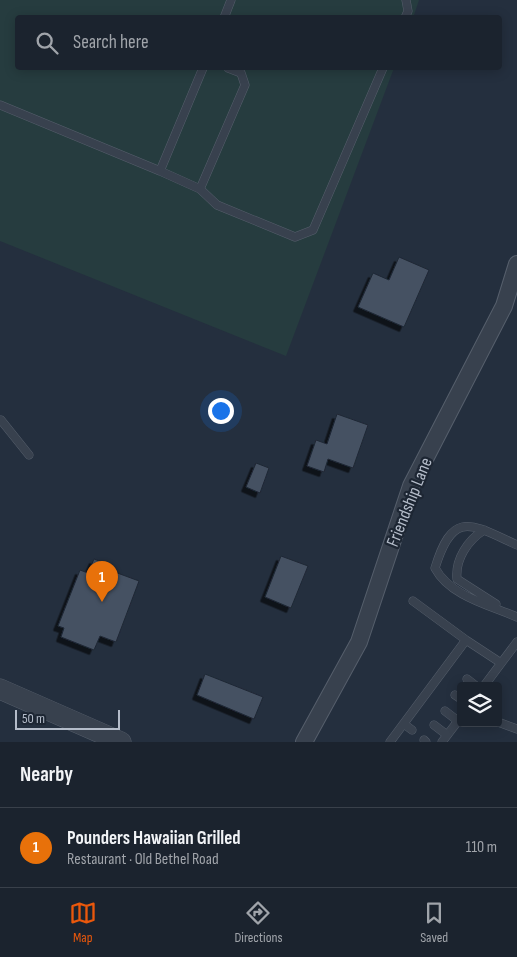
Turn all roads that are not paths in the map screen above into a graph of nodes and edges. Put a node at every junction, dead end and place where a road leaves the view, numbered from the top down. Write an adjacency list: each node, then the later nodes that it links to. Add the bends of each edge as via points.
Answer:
1 (231, 0): 3 (lane)
2 (406, 0): 4 (lane)
3 (225, 15)
4 (406, 15)
5 (202, 70): 9 (lane)
6 (233, 70): 10 (lane, via 241,73 245,85)
7 (382, 70): 10 (lane, via 313,230 295,238 217,205)
8 (0, 105): 9 (lane)
9 (160, 171): 10 (lane)
10 (200, 189)
11 (517, 264): 42 (street, Friendship Lane, via 504,306 411,486 359,642)
12 (1, 420): 13 (lane)
13 (28, 455)
14 (484, 530): 15 (lane); 17 (lane, via 472,538 456,570 457,579); 17 (lane, via 462,526 452,531 435,568 442,581 454,590)
15 (517, 545)
16 (413, 601): 18 (lane)
17 (515, 616)
18 (466, 640): 20 (lane); 22 (lane, via 450,669)
19 (517, 642): 20 (lane)
20 (501, 663): 24 (lane)
21 (466, 679): 23 (lane)
22 (436, 681): 25 (lane); 27 (lane)
23 (470, 682)
24 (487, 682)
25 (443, 686)
26 (0, 690): 41 (street)
27 (425, 696): 28 (lane); 29 (lane)
28 (433, 702)
29 (415, 710): 31 (lane); 35 (lane)
30 (445, 711): 32 (lane)
31 (422, 716)
32 (457, 718)
33 (457, 722): 39 (lane)
34 (502, 723): 37 (lane)
35 (404, 724): 38 (lane); 40 (lane)
36 (434, 725): 39 (lane)
37 (517, 729)
38 (412, 730)
39 (447, 735): 43 (lane)
40 (393, 741)
41 (121, 742)
42 (304, 742)
43 (442, 742)

